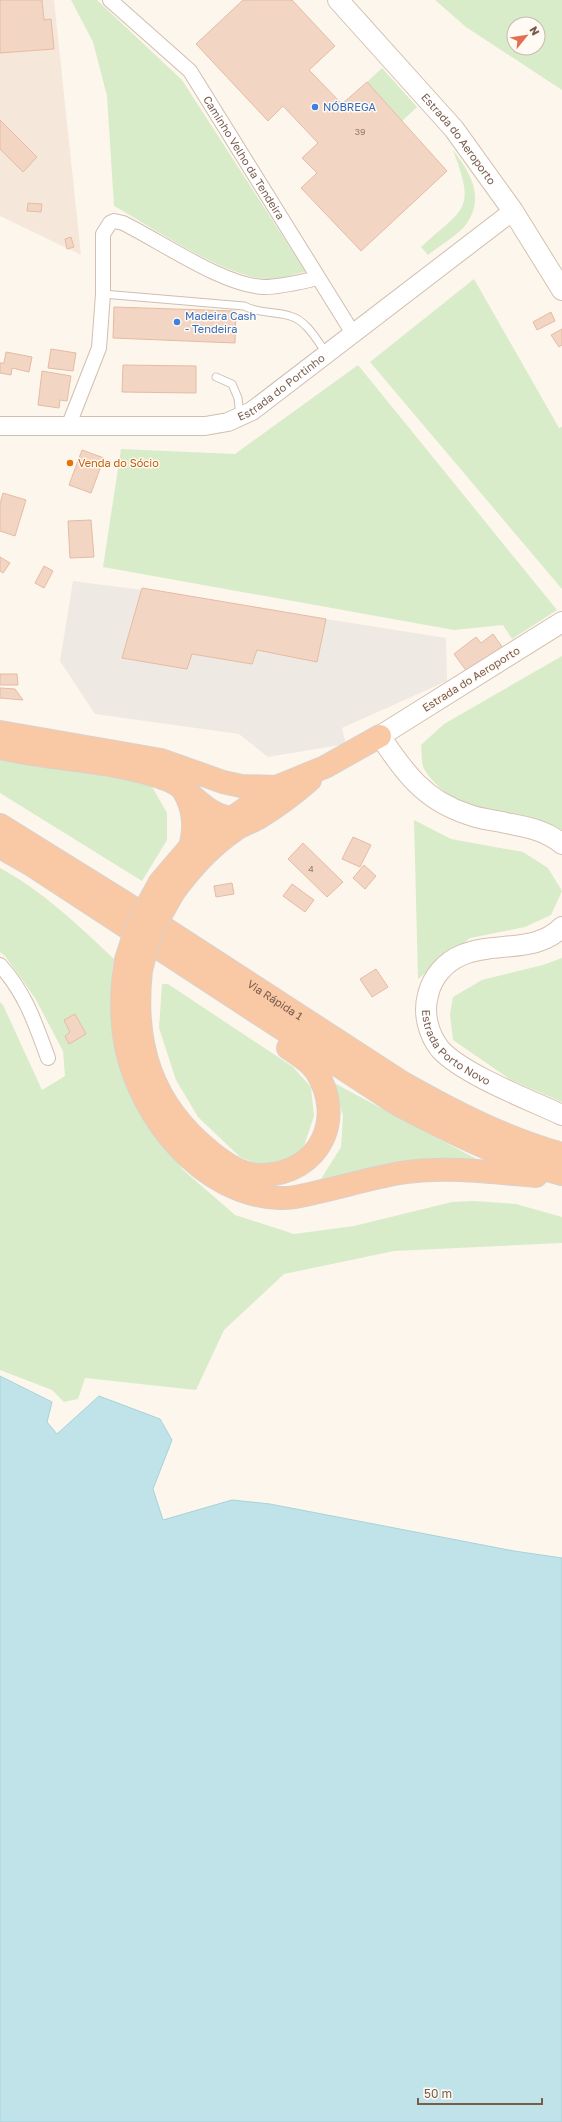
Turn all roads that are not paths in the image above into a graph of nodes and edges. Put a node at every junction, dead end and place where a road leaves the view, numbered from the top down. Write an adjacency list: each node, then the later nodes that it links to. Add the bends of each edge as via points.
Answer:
1 (110, 0): 4 (street, Caminho Velho da Tendeira, via 190,71)
2 (338, 0): 3 (main road, Estrada do Aeroporto, via 454,129)
3 (514, 211): 5 (main road, Estrada do Aeroporto); 7 (street, Estrada do Portinho)
4 (318, 278): 6 (street, via 263,287 244,284 216,273 130,226 114,221 107,226 103,234); 7 (street, Caminho Velho da Tendeira)
5 (562, 290)
6 (103, 294): 8 (lane, via 244,306 255,312 290,316 307,326); 12 (street, via 99,348)
7 (354, 335): 8 (street, Estrada do Portinho)
8 (327, 355): 10 (street, Estrada do Portinho, via 252,411)
9 (216, 376): 10 (lane, via 232,384 235,389)
10 (240, 417): 12 (street, Estrada do Portinho, via 205,426)
11 (0, 426): 12 (street, Estrada do Portinho)
12 (68, 427)
13 (562, 622): 15 (main road, Estrada do Aeroporto)
14 (0, 732): 18 (highway, via 161,760)
15 (380, 736): 17 (highway); 23 (main road, via 402,769 425,792 444,805 468,815 540,830)
16 (0, 748): 19 (highway, via 138,771 169,780)
17 (325, 767): 20 (highway); 21 (highway, via 284,802)
18 (205, 776): 20 (highway, via 241,786); 21 (highway, via 224,799)
19 (181, 787): 21 (highway, via 213,814); 25 (highway, via 194,817)
20 (276, 787): 21 (highway)
21 (234, 823): 25 (highway, via 209,831); 26 (highway, via 200,859)
22 (0, 825): 33 (highway, Via Rápida 1, via 120,899 403,1083 441,1105 488,1127)
23 (562, 844)
24 (0, 847): 28 (highway, Via Rápida 1)
25 (190, 847): 26 (highway)
26 (166, 888): 30 (highway, bridge, via 138,922)
27 (562, 927): 32 (main road, Estrada Porto Novo, via 548,938 536,942 476,951 451,960 440,970 429,989 426,1022 441,1049 464,1067)
28 (159, 949): 30 (highway, via 236,1013 306,1060 316,1071 329,1111 325,1137 313,1153 295,1166 268,1175 251,1175 221,1160 183,1126 154,1080 145,1055); 34 (highway, Via Rápida 1, via 397,1104 458,1137 515,1160)
29 (0, 965): 31 (street, via 28,1004)
30 (134, 965): 35 (highway, via 121,1003 123,1026 133,1070 143,1094 176,1144 204,1170 235,1188 259,1196 280,1198 300,1196 400,1173 450,1170)
31 (48, 1058)
32 (562, 1115)
33 (562, 1154)
34 (562, 1174)
35 (562, 1178)

